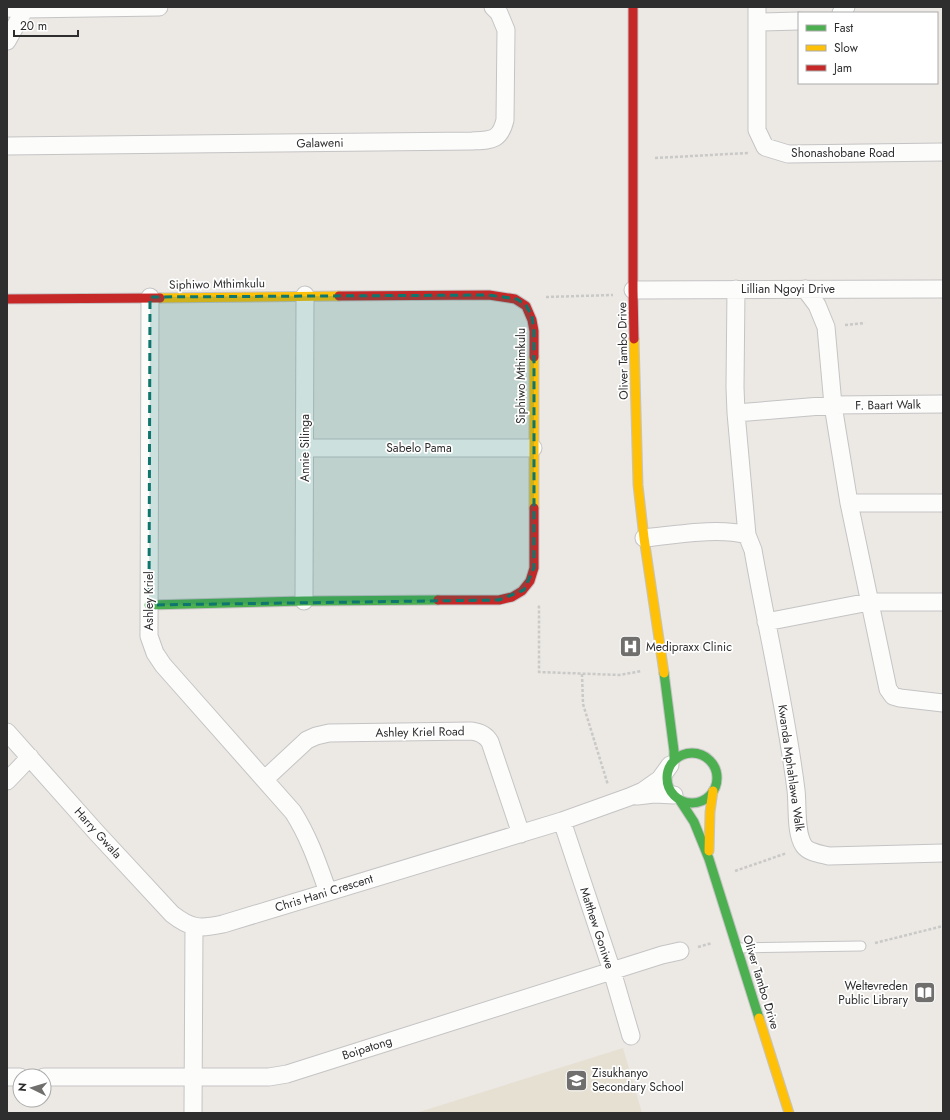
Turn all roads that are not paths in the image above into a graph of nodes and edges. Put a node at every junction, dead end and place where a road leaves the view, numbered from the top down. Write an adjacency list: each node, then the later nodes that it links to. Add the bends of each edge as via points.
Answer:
1 (159, 7): 5 (street)
2 (493, 7): 9 (street, Galaweni, via 504,21 506,30 505,120 503,130 498,136 487,140)
3 (633, 7): 13 (street, Oliver Tambo Drive)
4 (7, 8): 5 (street)
5 (26, 8): 8 (street)
6 (757, 14): 7 (street); 10 (street, Shonashobane Road, via 757,130 765,147 788,154)
7 (798, 20)
8 (7, 41)
9 (7, 146)
10 (943, 152)
11 (805, 289): 12 (street, Lillian Ngoyi Drive); 14 (street, Lillian Ngoyi Drive); 19 (street, via 817,306 826,327)
12 (943, 289)
13 (634, 290): 14 (street, Lillian Ngoyi Drive); 26 (street, Oliver Tambo Drive, via 638,485)
14 (736, 290): 20 (street, Kwanda Mphahlawa Walk)
15 (306, 295): 16 (street, Siphiwo Mthimkulu); 21 (street, Annie Silinga); 22 (street, Siphiwo Mthimkulu, via 489,294 517,299 526,305 532,316 534,331)
16 (150, 297): 17 (street, Siphiwo Mthimkulu); 30 (street, Ashley Kriel)
17 (7, 298)
18 (943, 404): 19 (street, F. Baart Walk)
19 (833, 406): 20 (street); 23 (street)
20 (736, 413): 25 (street, Kwanda Mphahlawa Walk)
21 (305, 448): 22 (street, Sabelo Pama); 27 (street, Annie Silinga)
22 (533, 448): 27 (street, Siphiwo Mthimkulu, via 534,568 533,576 524,590 499,600)
23 (850, 503): 24 (street); 28 (street)
24 (943, 503)
25 (747, 535): 26 (street, via 722,531); 31 (street, Kwanda Mphahlawa Walk, via 753,550)
26 (644, 538): 32 (street, Oliver Tambo Drive)
27 (304, 601): 30 (street)
28 (869, 602): 29 (street); 31 (street); 33 (street, via 890,694 900,698)
29 (943, 602)
30 (149, 605): 40 (street, Ashley Kriel, via 149,636 163,665)
31 (766, 622): 47 (street, Kwanda Mphahlawa Walk, via 790,747 799,834 804,847 829,856)
32 (667, 692): 34 (street, Oliver Tambo Drive); 39 (street, Oliver Tambo Drive, via 674,751)
33 (943, 703)
34 (678, 718)
35 (7, 732): 38 (street, Harry Gwala)
36 (696, 746): 37 (street)
37 (704, 756): 39 (street, via 694,753 683,754); 42 (street, via 712,763 716,772)
38 (30, 757): 41 (street); 50 (street, Harry Gwala, via 172,914 183,923)
39 (672, 763): 43 (street, Chris Hani Crescent, via 660,779); 44 (street, via 667,775 668,786)
40 (265, 779): 46 (street, Ashley Kriel Road, via 307,740 329,733 479,732 490,742); 49 (street, Ashley Kriel, via 302,825)
41 (7, 781)
42 (713, 791): 44 (street, via 707,798 698,802 688,802); 48 (street, Oliver Tambo Drive)
43 (629, 797): 44 (street, Chris Hani Crescent, via 654,794); 45 (street, Chris Hani Crescent)
44 (676, 797): 48 (street, Oliver Tambo Drive, via 694,822)
45 (562, 821): 46 (street, Chris Hani Crescent); 54 (street, Matthew Goniwe)
46 (521, 834): 49 (street, Chris Hani Crescent)
47 (943, 853)
48 (709, 859): 52 (street, Oliver Tambo Drive)
49 (328, 892): 50 (street, Chris Hani Crescent, via 224,924)
50 (194, 927): 56 (street)
51 (861, 946): 52 (lane)
52 (737, 948): 59 (street, Oliver Tambo Drive)
53 (680, 951): 54 (street, Boipatong)
54 (612, 971): 55 (street, Matthew Goniwe); 56 (street, Boipatong, via 287,1074 269,1077)
55 (631, 1036)
56 (194, 1076): 57 (street, Boipatong); 58 (street)
57 (52, 1077)
58 (194, 1113)
59 (789, 1113)

